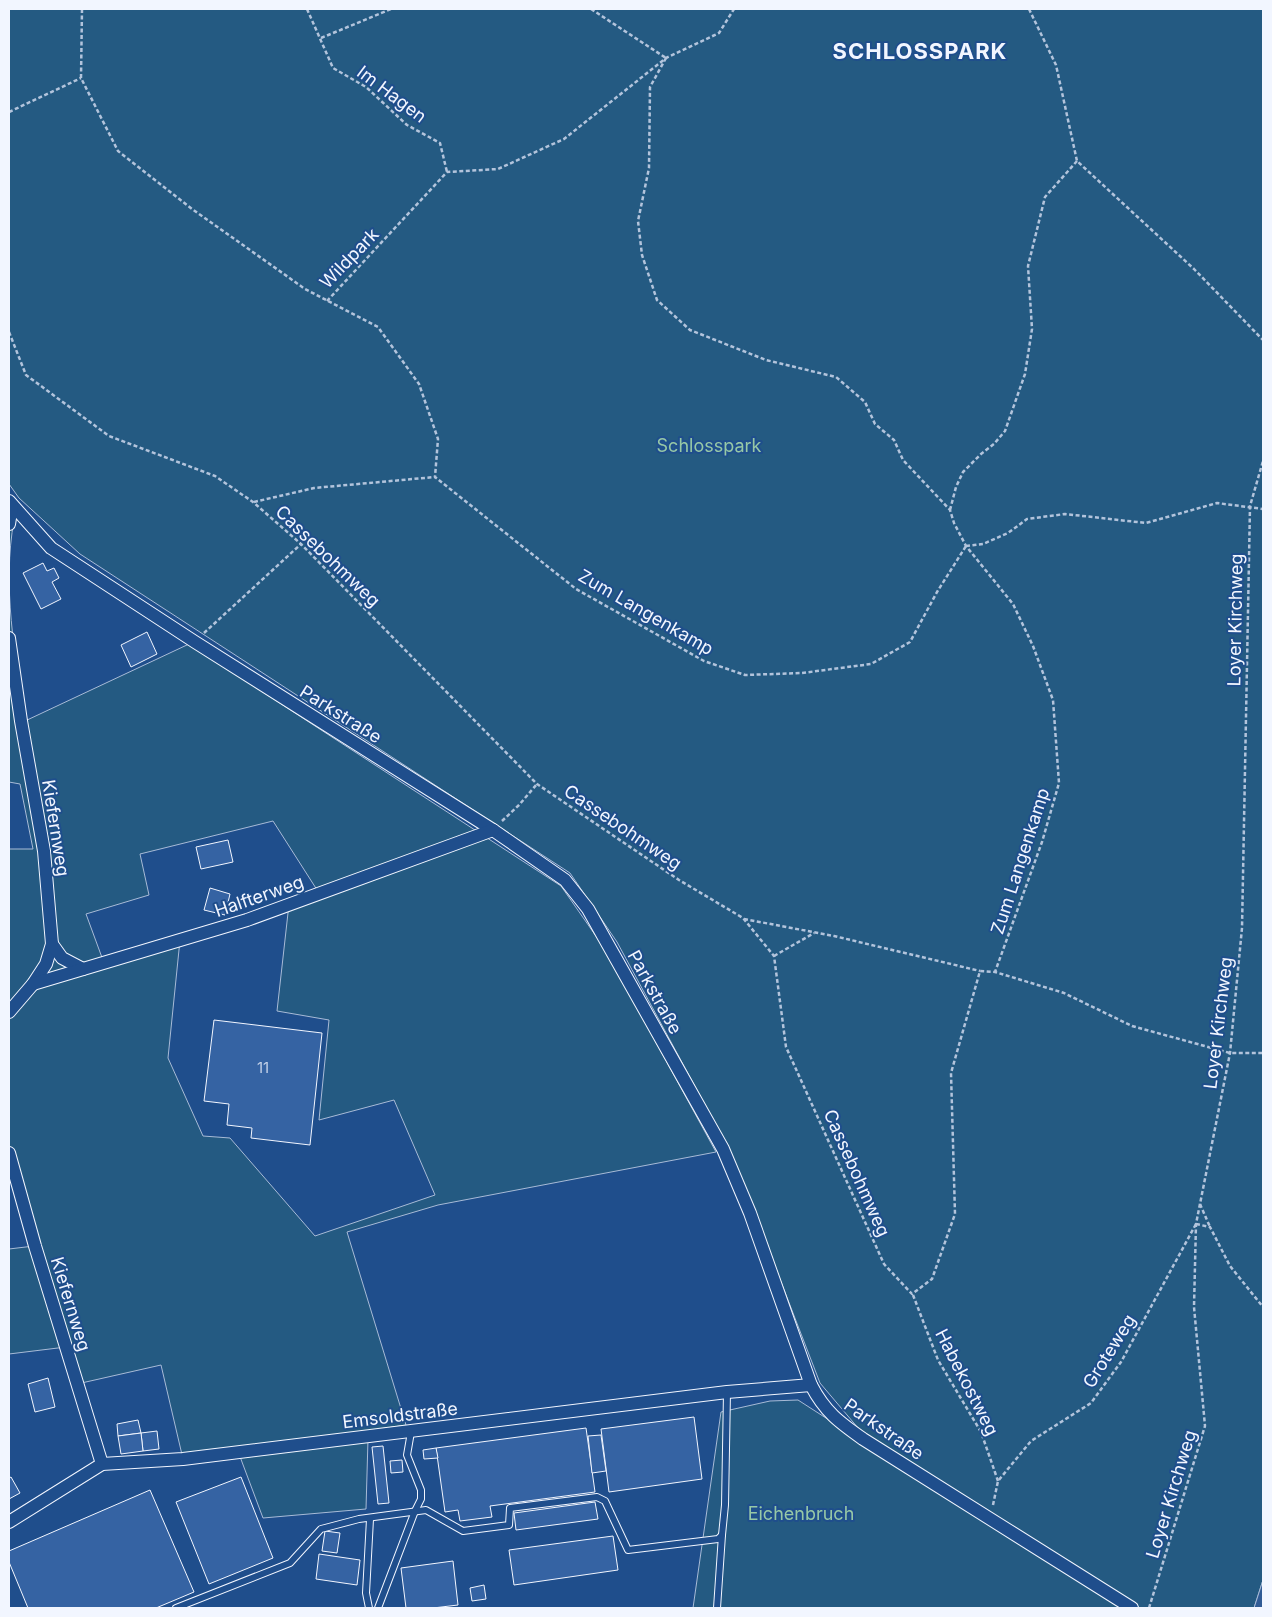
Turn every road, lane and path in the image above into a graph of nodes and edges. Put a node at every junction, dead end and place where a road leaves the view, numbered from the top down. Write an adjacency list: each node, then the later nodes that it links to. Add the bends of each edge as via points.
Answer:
1 (82, 9): 9 (path)
2 (307, 9): 7 (path, Im Hagen)
3 (391, 9): 7 (path)
4 (592, 9): 8 (path)
5 (734, 9): 8 (path, via 720,33)
6 (1029, 9): 11 (path, via 1056,65)
7 (321, 38): 12 (path, Im Hagen, via 333,68 366,87 407,125 440,142)
8 (666, 58): 12 (path, via 564,139 498,169); 22 (path, via 650,87 649,168 638,221 642,255 657,300 690,330 766,360 836,376 865,402 875,424 894,440 903,460)
9 (81, 78): 10 (path); 13 (path, Wildpark, via 118,151 192,209)
10 (9, 112)
11 (1077, 161): 15 (path, via 1194,269); 22 (path, via 1045,197 1028,266 1032,329 1025,374 1005,431 963,472)
12 (447, 172): 13 (path, Wildpark)
13 (327, 301): 17 (path, via 378,327 419,384 438,439)
14 (9, 332): 18 (path, Cassebohmweg, via 26,375 110,436 215,476)
15 (1263, 340)
16 (1263, 461): 20 (path, Loyer Kirchweg)
17 (435, 477): 18 (path, via 314,488); 25 (path, Zum Langenkamp, via 576,588 704,661 745,675 802,673 871,664 910,642)
18 (253, 502): 24 (path, Cassebohmweg)
19 (10, 504): 23 (street); 27 (street, Parkstraße, via 51,548)
20 (1250, 506): 21 (path); 25 (path, via 1217,502 1146,523 1065,514 1027,519 1008,533 983,544); 39 (path, Loyer Kirchweg, via 1242,928)
21 (1263, 509)
22 (950, 510): 25 (path)
23 (9, 524)
24 (301, 544): 27 (path); 28 (path, Cassebohmweg)
25 (966, 546): 36 (path, Zum Langenkamp, via 1013,604 1033,646 1053,700 1059,783 1042,842)
26 (9, 638): 32 (street, Kiefernweg, via 20,721 44,851)
27 (195, 642): 29 (street, Parkstraße)
28 (537, 784): 29 (path); 30 (path, Cassebohmweg, via 664,870)
29 (492, 830): 34 (street, Halfterweg, via 247,920); 47 (street, Parkstraße, via 565,880 588,909 723,1149 750,1213)
30 (743, 918): 31 (path); 33 (path, Cassebohmweg)
31 (816, 932): 33 (path); 35 (path)
32 (52, 944): 34 (street, via 62,958); 37 (street, Kiefernweg, via 46,964)
33 (774, 956): 45 (path, Cassebohmweg, via 786,1047 884,1264)
34 (83, 969): 37 (street, Halfterweg)
35 (980, 971): 36 (path); 45 (path, via 951,1073 955,1214 932,1279)
36 (996, 972): 39 (path, via 1064,993 1132,1026)
37 (33, 984): 38 (street, Kiefernweg)
38 (9, 1012)
39 (1230, 1052): 40 (path); 42 (path, Loyer Kirchweg)
40 (1263, 1053)
41 (9, 1153): 50 (street, Kiefernweg)
42 (1200, 1204): 43 (path, Loyer Kirchweg); 44 (path)
43 (1196, 1224): 44 (path); 51 (path, Groteweg, via 1121,1362 1091,1403 1031,1441); 62 (path, Loyer Kirchweg, via 1194,1307 1205,1426)
44 (1210, 1228): 46 (path, via 1230,1266)
45 (912, 1294): 51 (path, Habekostweg, via 938,1360 981,1432)
46 (1263, 1307)
47 (811, 1385): 48 (street, Emsoldstraße); 54 (street, Parkstraße, via 837,1421 893,1460)
48 (727, 1392): 49 (street, Emsoldstraße); 56 (lane)
49 (411, 1432): 50 (street, Emsoldstraße, via 183,1459); 52 (lane, via 407,1455 421,1490)
50 (102, 1464): 55 (street, Emsoldstraße)
51 (998, 1481): 54 (path, Groteweg)
52 (415, 1511): 53 (lane); 56 (lane, via 426,1510 463,1531 509,1525 510,1508 597,1497 605,1501 628,1550 713,1540); 59 (lane)
53 (370, 1519): 57 (lane, via 321,1529 290,1563); 58 (lane, via 366,1592)
54 (991, 1519): 61 (street, Parkstraße)
55 (9, 1522)
56 (722, 1535): 60 (lane)
57 (176, 1608)
58 (369, 1608)
59 (378, 1608)
60 (717, 1608)
61 (1132, 1608)
62 (1149, 1608)

